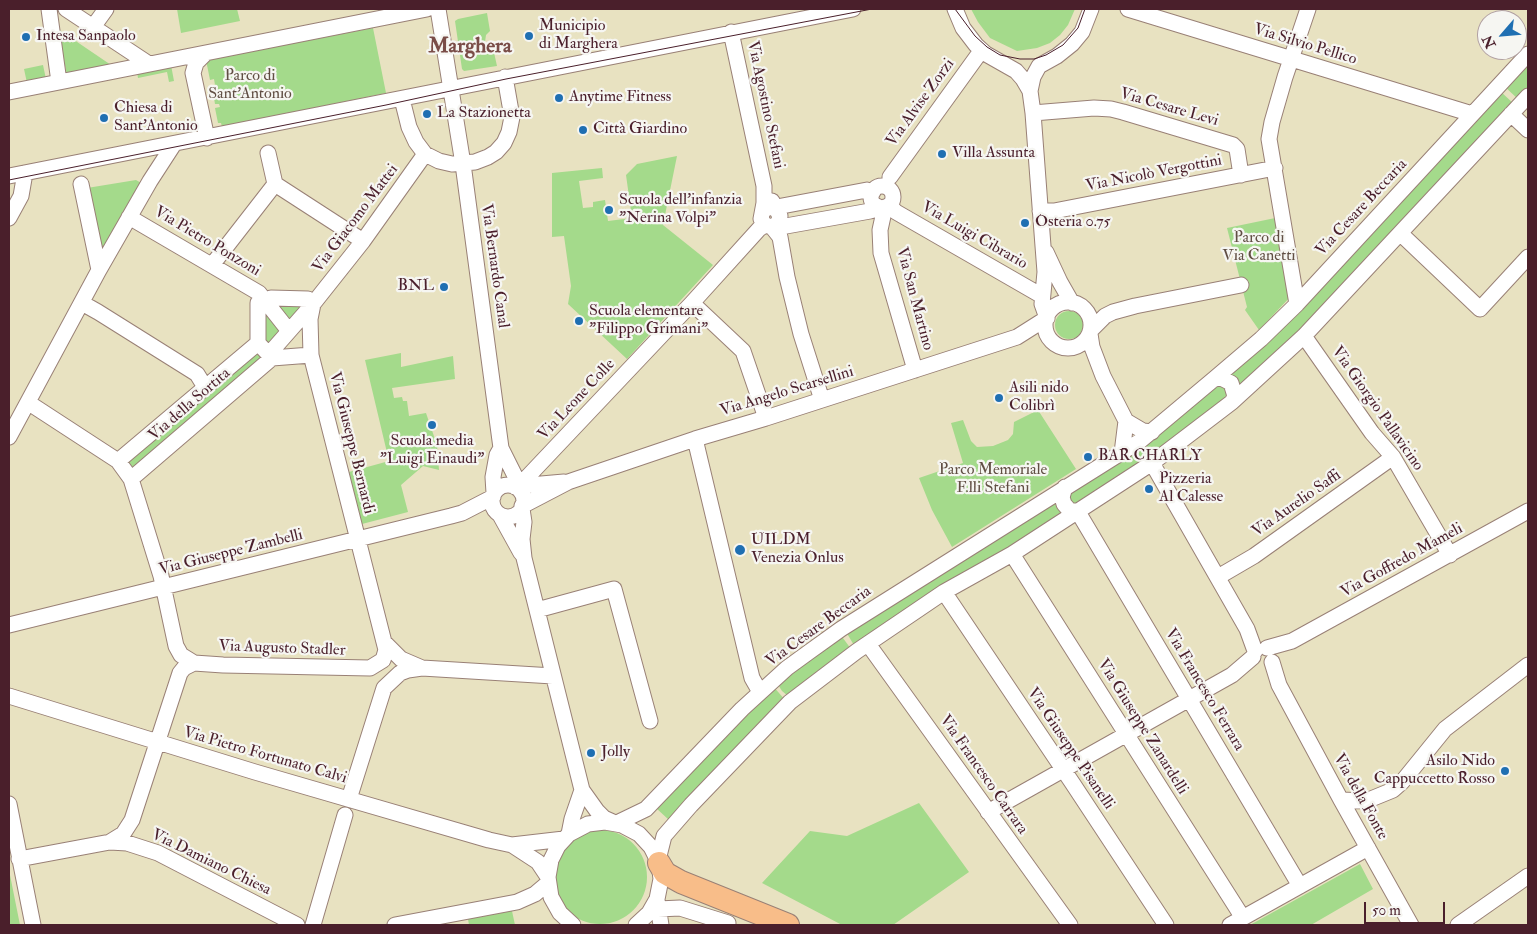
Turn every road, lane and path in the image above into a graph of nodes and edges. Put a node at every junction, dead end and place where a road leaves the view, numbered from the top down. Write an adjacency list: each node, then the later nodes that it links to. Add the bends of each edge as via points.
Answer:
1 (49, 9): 25 (street)
2 (66, 9): 13 (street)
3 (106, 9): 13 (street)
4 (427, 9): 11 (street)
5 (438, 9): 26 (street, Via Bernardo Canal)
6 (853, 9): 14 (street)
7 (955, 9): 15 (street, via 966,32)
8 (1104, 9): 12 (street)
9 (1128, 9): 18 (street, Via Silvio Pellico)
10 (1308, 9): 18 (street)
11 (386, 13): 16 (street)
12 (1090, 13): 21 (street, via 1082,32 1072,44)
13 (93, 28): 22 (street)
14 (731, 32): 24 (street); 50 (street, Via Agostino Stefani)
15 (982, 50): 20 (street); 46 (street, Via Alvise Zorzi)
16 (204, 54): 19 (street); 23 (street)
17 (1528, 54): 32 (street, Via Cesare Beccaria)
18 (1290, 58): 32 (street, Via Silvio Pellico); 40 (street, via 1270,130)
19 (172, 61): 22 (street); 23 (street)
20 (1004, 63): 21 (street); 27 (street, via 1016,71)
21 (1043, 63): 27 (street, via 1035,73)
22 (149, 64): 25 (street)
23 (193, 73): 35 (street)
24 (505, 77): 26 (street); 39 (street, via 512,117 509,132 504,142 488,157)
25 (59, 82): 28 (street)
26 (450, 89): 30 (street); 39 (street, Via Bernardo Canal)
27 (1030, 91): 31 (street)
28 (9, 92)
29 (1528, 96): 33 (street)
30 (402, 99): 35 (street); 38 (street, via 409,127)
31 (1033, 113): 42 (street, Via Cesare Levi, via 1094,108 1132,115 1233,145 1237,149); 47 (street)
32 (1472, 114): 64 (street, Via Cesare Beccaria)
33 (1511, 114): 34 (street); 51 (street)
34 (1528, 130)
35 (207, 138): 36 (street)
36 (174, 144): 41 (street); 48 (street)
37 (268, 153): 45 (street)
38 (425, 154): 39 (street, via 438,161); 52 (street, Via Giacomo Mattei)
39 (462, 164): 88 (street, Via Bernardo Canal)
40 (1275, 168): 42 (street, Via Nicolò Vergottini); 64 (street)
41 (25, 173): 43 (street); 49 (street, via 21,196)
42 (1242, 175): 47 (street, Via Nicolò Vergottini)
43 (9, 176)
44 (81, 184): 56 (street)
45 (275, 184): 52 (street); 55 (street)
46 (883, 196): 50 (street, via 867,190 782,206); 50 (street, via 870,211 786,226); 58 (street, Via Luigi Cibrario, via 896,212); 76 (street, Via San Martino, via 881,253)
47 (1040, 211): 53 (street)
48 (130, 217): 55 (street, Via Pietro Ponzoni); 56 (street)
49 (9, 218)
50 (769, 218): 61 (street, Via Leone Colle); 80 (street, Via Agostino Stefani, via 780,237 801,334)
51 (1401, 234): 54 (street, via 1480,309); 69 (street)
52 (362, 241): 62 (street, Via Giacomo Mattei)
53 (1044, 246): 58 (street); 63 (street, via 1060,282)
54 (1528, 257)
55 (212, 265): 59 (street, Via Pietro Ponzoni)
56 (99, 270): 60 (street)
57 (1241, 285): 65 (street)
58 (1042, 296): 66 (street)
59 (264, 300): 62 (street, via 308,299); 67 (street, Via Pietro Ponzoni); 72 (street, via 258,303)
60 (82, 303): 79 (street, via 197,374); 82 (street)
61 (692, 303): 83 (street, via 743,351); 96 (street, Via Leone Colle)
62 (312, 304): 67 (street, Via Giacomo Mattei); 74 (street, Via Giuseppe Bernardi)
63 (1075, 304): 65 (street); 66 (street, via 1056,306); 68 (street, via 1083,308 1090,318)
64 (1297, 304): 78 (street, Via Cesare Beccaria)
65 (1135, 306): 68 (street, via 1108,314)
66 (1046, 318): 70 (street); 71 (street, via 1045,326)
67 (289, 332): 75 (street, Via della Sortita)
68 (1090, 332): 73 (street, via 1080,345); 77 (street)
69 (1304, 336): 81 (street); 90 (street, Via Giorgio Pallavicino, via 1372,433)
70 (1017, 337): 71 (street); 76 (street, Via Angelo Scarsellini)
71 (1051, 340): 73 (street)
72 (258, 343): 75 (street); 79 (street, Via della Sortita)
73 (1067, 348): 77 (street, via 1088,358)
74 (311, 355): 75 (street); 103 (street, Via Giuseppe Bernardi)
75 (271, 356): 93 (street, Via della Sortita)
76 (915, 370): 80 (street, Via Angelo Scarsellini)
77 (1103, 376): 84 (street)
78 (1214, 379): 81 (street, via 1221,378 1231,383 1235,396); 85 (street, Via Cesare Beccaria)
79 (205, 387): 91 (street, Via della Sortita)
80 (822, 400): 83 (street, Via Angelo Scarsellini)
81 (1232, 402): 92 (street)
82 (29, 403): 86 (street); 91 (street)
83 (766, 418): 87 (street, Via Angelo Scarsellini)
84 (1126, 422): 85 (street); 89 (street)
85 (1152, 432): 89 (street, Via Cesare Beccaria)
86 (9, 438)
87 (695, 439): 94 (street, Via Angelo Scarsellini); 121 (street, via 752,678)
88 (501, 448): 96 (street, Via Bernardo Canal, via 516,478); 97 (street, Via Bernardo Canal, via 497,455)
89 (1122, 453): 95 (street, Via Cesare Beccaria)
90 (1394, 457): 105 (street, Via Giorgio Pallavicino); 107 (street, Via Aurelio Saffi, via 1254,556)
91 (118, 461): 93 (street)
92 (1152, 463): 99 (street); 107 (street, Via della Fonte)
93 (131, 479): 108 (street)
94 (568, 482): 96 (street, Via Angelo Scarsellini); 98 (street, Via Angelo Scarsellini)
95 (1065, 487): 99 (street, via 1064,504 1070,511); 121 (street, Via Cesare Beccaria, via 841,629)
96 (517, 488): 97 (street, via 503,486); 98 (street, via 523,497)
97 (493, 495): 101 (street, via 493,506); 102 (street, Via Giuseppe Zambelli)
98 (522, 508): 101 (street, via 512,516); 106 (street)
99 (1078, 511): 104 (street); 123 (street, Via Francesco Ferrara)
100 (1528, 511): 105 (street, Via Goffredo Mameli)
101 (499, 514): 102 (street, Via Giuseppe Zambelli); 106 (street)
102 (456, 515): 103 (street, Via Giuseppe Zambelli)
103 (358, 540): 108 (street, Via Giuseppe Zambelli); 112 (street, Via Giuseppe Bernardi)
104 (1012, 554): 109 (street); 125 (street, Via Giuseppe Zanardelli)
105 (1450, 554): 114 (street, Via Goffredo Mameli)
106 (524, 558): 110 (street)
107 (1218, 577): 114 (street, Via della Fonte)
108 (164, 587): 111 (street, Via Giuseppe Zambelli); 115 (street, via 176,646 181,655)
109 (944, 592): 113 (street); 127 (street, Via Giuseppe Pisanelli)
110 (537, 610): 119 (street); 124 (street, via 614,589)
111 (9, 625)
112 (384, 642): 117 (street, via 383,660); 118 (street, via 401,659)
113 (868, 644): 132 (street, Via Francesco Carrara); 140 (street, via 790,702 760,732 664,836)
114 (1263, 657): 123 (street, Via Goffredo Mameli); 130 (street, Via della Fonte)
115 (194, 663): 117 (street, Via Augusto Stadler); 126 (street, via 180,673)
116 (1528, 665): 130 (street, via 1445,729 1393,790 1366,800)
117 (370, 668): 120 (street, via 381,676)
118 (422, 668): 119 (street); 120 (street, via 400,673)
119 (553, 676): 128 (street)
120 (384, 688): 129 (street)
121 (760, 692): 134 (street, Via Cesare Beccaria, via 646,809)
122 (9, 696): 126 (street, Via Pietro Fortunato Calvi)
123 (1189, 700): 125 (street, Via Goffredo Mameli); 143 (street, Via Francesco Ferrara)
124 (650, 721)
125 (1126, 734): 127 (street, Via Goffredo Mameli); 147 (street, Via Giuseppe Zanardelli)
126 (159, 742): 129 (street, Via Pietro Fortunato Calvi); 136 (street, via 132,820 123,834)
127 (1064, 770): 132 (street, Via Goffredo Mameli); 158 (street, Via Giuseppe Pisanelli)
128 (582, 790): 134 (street, via 604,818); 135 (street)
129 (349, 799): 137 (street, Via Pietro Fortunato Calvi)
130 (1341, 800): 138 (street, Via della Fonte)
131 (9, 804): 139 (street)
132 (988, 812): 157 (street, Via Francesco Carrara)
133 (345, 815): 152 (street)
134 (615, 823): 135 (street, Via Pietro Fortunato Calvi, via 592,823); 140 (street, via 631,828 644,838)
135 (566, 837): 137 (street, Via Pietro Fortunato Calvi); 142 (street, via 553,855)
136 (110, 842): 139 (street, Via Damiano Chiesa); 151 (street, Via Damiano Chiesa, via 127,843 158,854)
137 (512, 845): 142 (street, Via Pietro Fortunato Calvi, via 538,862)
138 (1368, 848): 143 (street); 159 (street, Via della Fonte)
139 (19, 859): 150 (street)
140 (658, 862): 146 (street, via 661,879); 156 (highway, via 665,873 681,882)
141 (1528, 876): 160 (street)
142 (548, 880): 144 (street, via 535,894); 145 (street)
143 (1300, 886): 147 (street)
144 (517, 902): 145 (street); 153 (street)
145 (553, 902): 148 (street)
146 (654, 907): 149 (street, via 680,908); 154 (street); 155 (street)
147 (1237, 922)
148 (569, 923)
149 (728, 923)
150 (33, 925)
151 (297, 925)
152 (313, 925)
153 (395, 925)
154 (636, 925)
155 (660, 925)
156 (788, 925)
157 (1070, 925)
158 (1166, 925)
159 (1411, 925)
160 (1458, 925)

